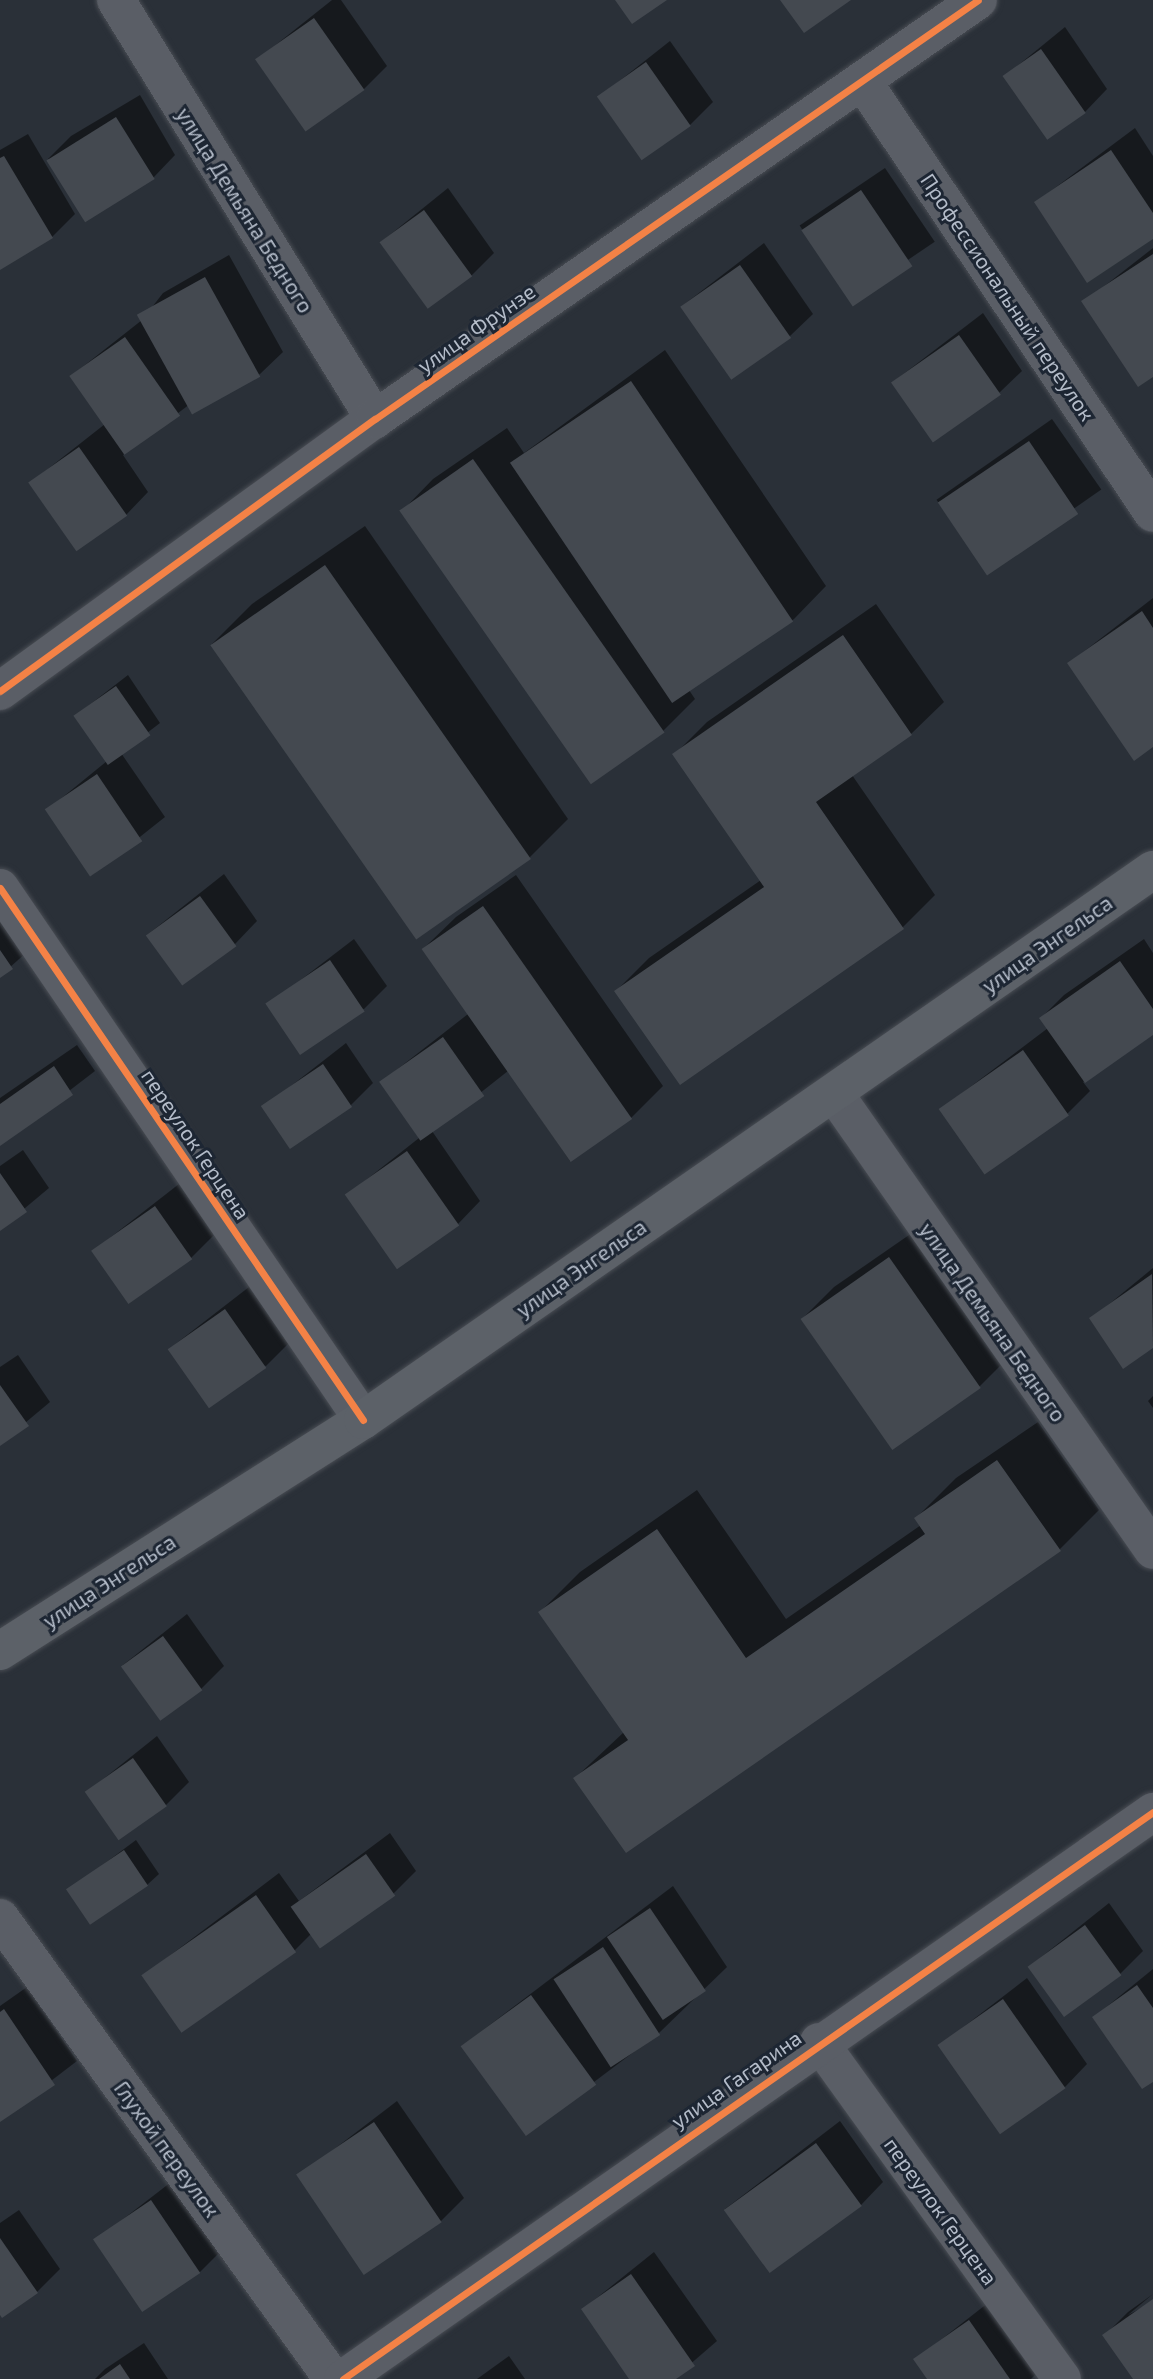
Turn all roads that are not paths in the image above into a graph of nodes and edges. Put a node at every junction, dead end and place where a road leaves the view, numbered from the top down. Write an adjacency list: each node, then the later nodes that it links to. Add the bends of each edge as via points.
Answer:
1 (116, 0): 4 (street, улица Демьяна Бедного)
2 (978, 0): 3 (street, улица Фрунзе)
3 (863, 82): 4 (street, улица Фрунзе); 5 (street, Профессиональный переулок)
4 (375, 419): 6 (street, улица Фрунзе)
5 (1153, 513)
6 (0, 691)
7 (1153, 870): 9 (main road, улица Энгельса)
8 (0, 888): 10 (street, переулок Герцена)
9 (834, 1093): 10 (main road, улица Энгельса); 11 (street, улица Демьяна Бедного)
10 (363, 1420): 12 (main road, улица Энгельса)
11 (1153, 1550)
12 (0, 1651)
13 (1153, 1812): 15 (street, улица Гагарина)
14 (0, 1919): 16 (street, Глухой переулок)
15 (819, 2042): 17 (street, улица Гагарина); 18 (street, переулок Герцена)
16 (333, 2379)
17 (343, 2379)
18 (1062, 2379)

